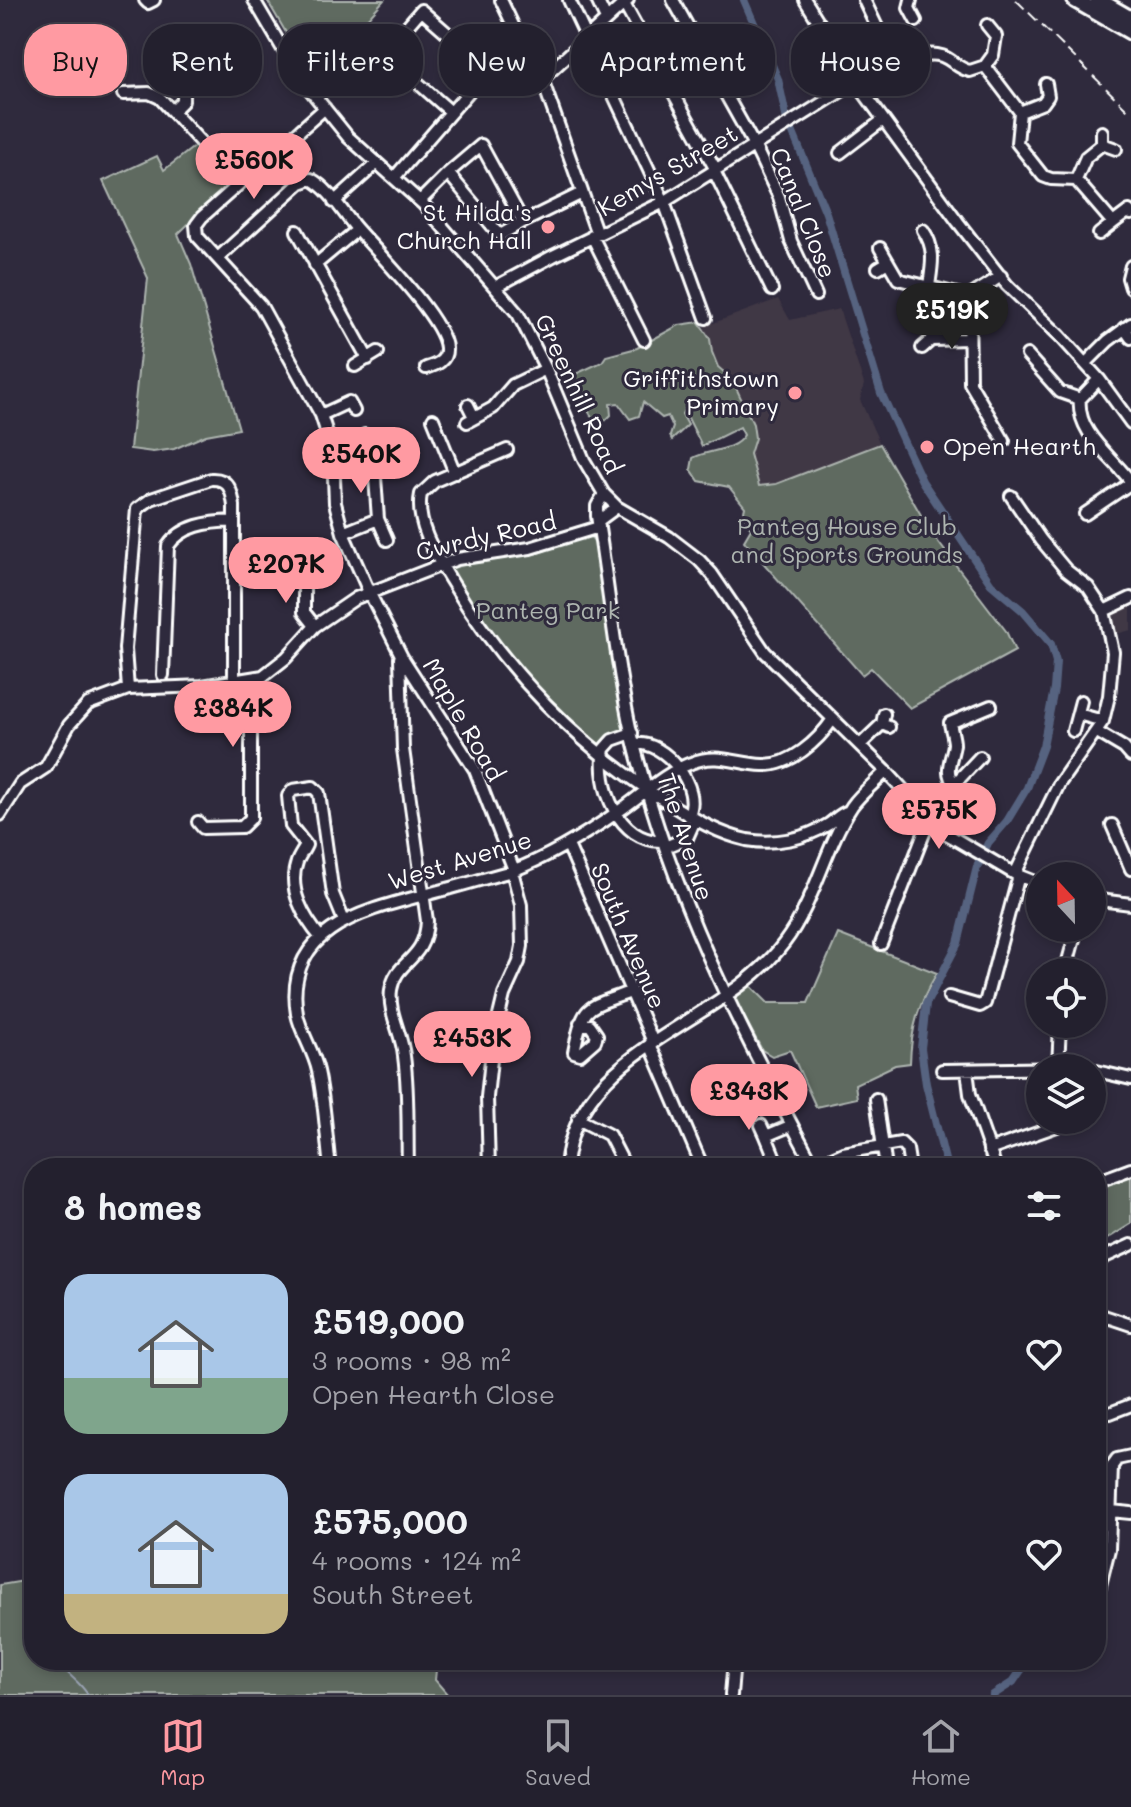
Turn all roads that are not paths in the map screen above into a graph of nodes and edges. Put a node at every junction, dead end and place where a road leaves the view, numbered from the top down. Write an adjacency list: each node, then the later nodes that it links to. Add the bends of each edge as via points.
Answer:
1 (145, 0): 2 (street)
2 (154, 0)
3 (254, 0): 41 (street, Greenhill Road, via 298,75)
4 (501, 0): 17 (street)
5 (569, 0): 18 (street)
6 (597, 0): 14 (street)
7 (673, 0): 48 (street, Canal Close)
8 (805, 0): 20 (street)
9 (864, 0): 21 (street)
10 (911, 0): 16 (street)
11 (1075, 0): 25 (highway)
12 (1098, 0): 15 (highway)
13 (626, 1): 14 (street); 52 (street)
14 (606, 19): 19 (street)
15 (1131, 19)
16 (916, 21)
17 (513, 24)
18 (579, 24)
19 (601, 24)
20 (820, 24)
21 (875, 24)
22 (987, 25): 26 (street)
23 (439, 26): 43 (street, via 421,10 384,53)
24 (1008, 29): 26 (street)
25 (1131, 32)
26 (996, 36): 29 (street)
27 (571, 53): 30 (street)
28 (930, 55): 29 (street, via 970,71)
29 (985, 66): 44 (street)
30 (555, 67)
31 (1046, 84): 39 (street)
32 (127, 94): 42 (street, via 149,93)
33 (183, 96): 42 (street)
34 (465, 96): 43 (street)
35 (548, 96): 57 (street)
36 (613, 96): 60 (street)
37 (834, 96): 48 (street, Kemys Street)
38 (866, 96): 45 (street)
39 (1048, 96): 40 (street); 44 (street)
40 (1061, 100)
41 (325, 108): 51 (street, Greenhill Road); 56 (street)
42 (174, 110): 56 (street)
43 (451, 112): 54 (street)
44 (1020, 112): 55 (street, via 1017,143 1036,170 1051,179)
45 (883, 120): 50 (street); 75 (street)
46 (1102, 132): 47 (street)
47 (1102, 144): 49 (street); 55 (street, via 1086,157)
48 (754, 145): 52 (street, Kemys Street); 80 (street, Canal Close)
49 (1116, 149)
50 (840, 153)
51 (376, 164): 54 (street, Greenhill Road); 59 (street)
52 (715, 171): 60 (street, Kemys Street); 79 (street)
53 (448, 173): 58 (street); 62 (street, via 498,233); 62 (street, via 481,145)
54 (394, 178): 58 (street, Greenhill Road)
55 (1076, 180): 63 (street)
56 (239, 184): 70 (street, Maple Road, via 202,217 196,230)
57 (582, 193): 62 (street); 67 (street)
58 (420, 201): 77 (street, Greenhill Road)
59 (334, 202): 64 (street); 70 (street, via 320,184 311,179 300,183)
60 (664, 202): 67 (street, Kemys Street); 82 (street)
61 (1130, 212): 63 (street)
62 (523, 222)
63 (1113, 223): 66 (street)
64 (357, 230): 72 (street); 93 (street, via 398,273 442,337 445,355)
65 (297, 231): 72 (street)
66 (1099, 234)
67 (594, 235): 77 (street, Kemys Street); 86 (street)
68 (930, 235): 76 (street, via 934,253)
69 (880, 248): 71 (street)
70 (218, 258): 99 (street, Maple Road, via 261,306)
71 (888, 262): 74 (street); 76 (street, via 898,279)
72 (315, 265): 90 (street)
73 (1131, 266): 78 (street)
74 (878, 268)
75 (1001, 276): 81 (street); 91 (street)
76 (929, 286): 81 (street)
77 (495, 287): 94 (street, Greenhill Road, via 518,314)
78 (1131, 288)
79 (772, 290)
80 (816, 295)
81 (969, 297): 85 (street)
82 (706, 318)
83 (1128, 326): 84 (street); 91 (street)
84 (1131, 338)
85 (969, 339): 87 (street); 103 (street, via 970,383)
86 (644, 340)
87 (927, 340)
88 (378, 352): 90 (street)
89 (1027, 355): 96 (street, via 1060,392)
90 (368, 359): 92 (street)
91 (1086, 363): 95 (street)
92 (355, 366)
93 (426, 368)
94 (546, 369): 97 (street, via 513,385 501,402 470,420); 107 (street, Greenhill Road)
95 (1099, 379): 96 (street); 101 (street)
96 (1080, 399): 106 (street, via 1087,433)
97 (468, 405)
98 (354, 411): 99 (street, via 349,402)
99 (321, 415): 116 (street, Maple Road, via 333,452 335,503)
100 (433, 419): 105 (street)
101 (1131, 423)
102 (365, 435): 113 (street, via 376,448)
103 (1004, 441)
104 (507, 450): 105 (street)
105 (455, 473): 118 (street, via 426,488 420,503 420,518)
106 (1131, 483): 109 (street)
107 (604, 494): 110 (street, Greenhill Road); 115 (street, The Avenue, via 597,506)
108 (1011, 496): 122 (street, via 1041,540)
109 (1097, 505): 111 (street); 112 (street)
110 (617, 507): 115 (street, Cwrdy Road); 132 (street, Greenhill Road, via 699,560 765,652)
111 (1085, 514)
112 (1104, 515)
113 (378, 519): 116 (street); 117 (street)
114 (233, 521): 125 (street, via 200,525 178,534 168,546); 127 (street); 128 (street, via 230,487 219,479 151,499 137,509 125,649)
115 (598, 524): 118 (street, Cwrdy Road, via 530,548); 136 (street, The Avenue)
116 (343, 533): 120 (street, Maple Road)
117 (387, 540)
118 (441, 564): 120 (street, Cwrdy Road); 138 (street, via 508,662)
119 (304, 566): 123 (street, via 304,612)
120 (369, 592): 123 (street, Cwrdy Road); 124 (street, Maple Road)
121 (1131, 598): 122 (street)
122 (1104, 611): 134 (street, via 1113,652)
123 (315, 626): 126 (street, Cwrdy Road, via 272,672)
124 (402, 657): 158 (street, Maple Road, via 475,770); 161 (street, via 403,749)
125 (163, 675)
126 (251, 679): 127 (street, Cwrdy Road); 150 (street, via 251,818 242,827 203,828)
127 (234, 681): 128 (street, Cwrdy Road)
128 (128, 689): 147 (street, Cwrdy Road, via 88,704 77,714 46,767 20,784)
129 (1081, 701): 131 (street)
130 (991, 706): 143 (street, via 950,723 954,742 948,765)
131 (1078, 714): 134 (street); 135 (street)
132 (833, 719): 137 (street, Greenhill Road); 141 (street, West Avenue, via 788,760 762,765 715,757)
133 (885, 722): 137 (street)
134 (1100, 727): 139 (street); 159 (street, via 1059,784)
135 (1073, 731)
136 (633, 738): 138 (street, via 612,740); 141 (street, via 653,746); 144 (street, The Avenue)
137 (860, 745): 142 (street, Greenhill Road)
138 (602, 756): 144 (street); 146 (street, via 605,790)
139 (1131, 756)
140 (980, 757): 143 (street)
141 (678, 769): 144 (street, West Avenue); 149 (street, via 692,798)
142 (886, 771): 145 (street); 148 (street, Greenhill Road)
143 (955, 785): 148 (street)
144 (647, 790): 146 (street, West Avenue); 149 (street); 153 (street, The Avenue)
145 (849, 811): 149 (street, via 806,835 765,842 735,837); 168 (street, via 784,944)
146 (616, 813): 153 (street, via 638,833); 155 (street, West Avenue)
147 (0, 815)
148 (928, 816): 159 (street, Greenhill Road, via 949,837); 166 (street)
149 (691, 818): 153 (street, via 687,838)
150 (198, 822)
151 (1112, 825): 156 (street)
152 (327, 843): 154 (street); 154 (street, via 313,787 288,796 291,826); 164 (street, via 333,894)
153 (664, 844): 168 (street, The Avenue)
154 (306, 845): 165 (street, via 297,862 298,900)
155 (568, 845): 158 (street, West Avenue); 167 (street, South Avenue)
156 (1127, 850): 157 (street)
157 (1131, 869)
158 (513, 871): 161 (street, West Avenue); 187 (street, Maple Road, via 522,946 493,1041)
159 (1017, 874): 160 (street, Greenhill Road); 169 (street, via 985,1003)
160 (1026, 878)
161 (424, 895): 164 (street, West Avenue); 186 (street, via 425,939 397,974 391,992 404,1053)
162 (1106, 901): 163 (street)
163 (1131, 904)
164 (344, 921): 165 (street, West Avenue)
165 (321, 938): 185 (street, via 301,969 296,1000 319,1072)
166 (881, 944)
167 (630, 992): 170 (street, via 593,1006); 171 (street, South Avenue)
168 (726, 995): 171 (street); 180 (street, The Avenue)
169 (949, 997)
170 (580, 1023): 170 (street, via 590,1025 597,1035 580,1054 574,1052)
171 (651, 1043): 178 (street, via 619,1069); 190 (street, South Avenue)
172 (1026, 1068): 174 (street)
173 (942, 1069): 174 (street)
174 (967, 1070): 184 (street)
175 (1106, 1073): 176 (street)
176 (1131, 1079)
177 (876, 1099): 183 (street)
178 (578, 1119): 188 (street); 189 (street, via 609,1135)
179 (761, 1125): 182 (street)
180 (792, 1125): 182 (street); 192 (street, The Avenue)
181 (1034, 1134): 184 (street)
182 (766, 1136): 191 (street)
183 (883, 1146): 193 (street); 194 (street); 195 (street, via 905,1145)
184 (989, 1150): 196 (street)
185 (329, 1158)
186 (408, 1158)
187 (489, 1158)
188 (567, 1158)
189 (621, 1158)
190 (699, 1158)
191 (775, 1158)
192 (810, 1158)
193 (833, 1158)
194 (885, 1158)
195 (908, 1158)
196 (992, 1158)
197 (1131, 1169): 198 (street)
198 (1106, 1178)
199 (1131, 1245): 200 (street)
200 (1106, 1253)
201 (1106, 1317): 202 (street)
202 (1131, 1325)
203 (1131, 1405): 204 (street)
204 (1106, 1413)
205 (1131, 1456): 206 (street, via 1112,1466)
206 (1111, 1511): 207 (street); 208 (street)
207 (1131, 1513)
208 (1106, 1563)
209 (733, 1670): 210 (street)
210 (731, 1695)

